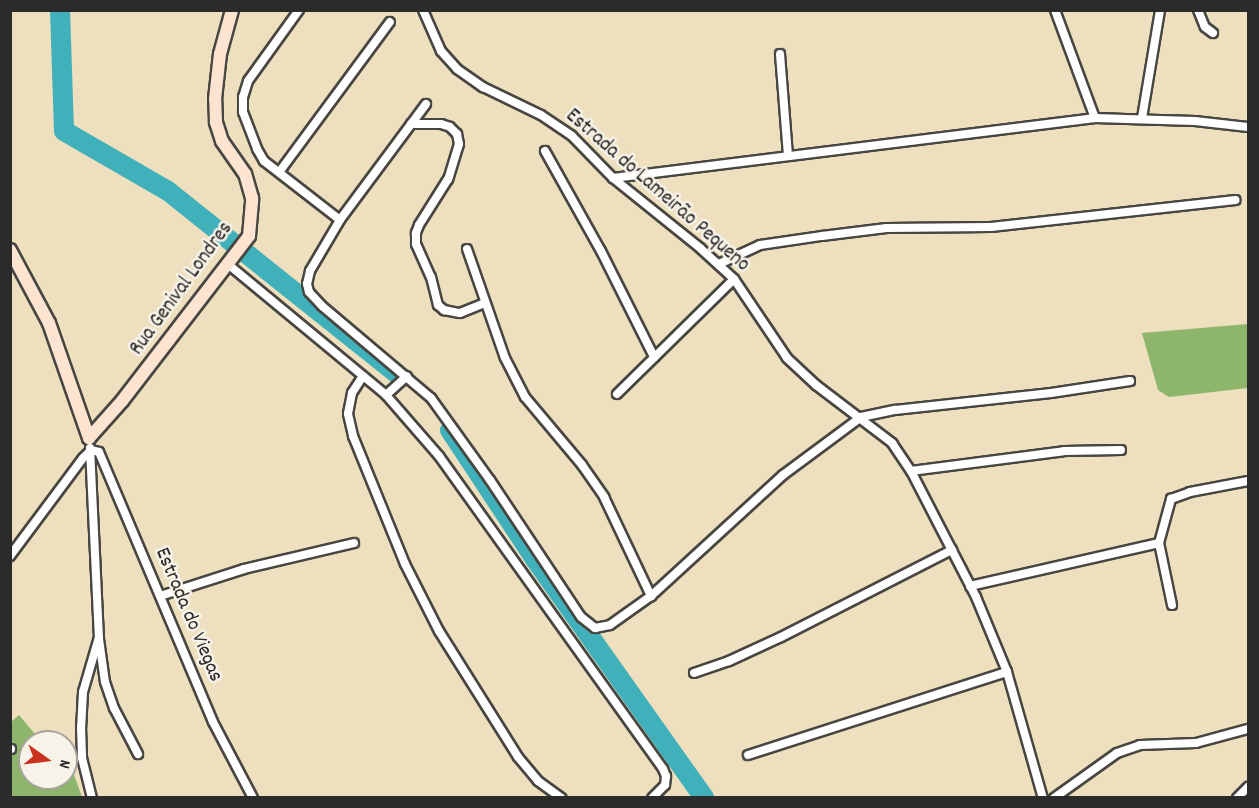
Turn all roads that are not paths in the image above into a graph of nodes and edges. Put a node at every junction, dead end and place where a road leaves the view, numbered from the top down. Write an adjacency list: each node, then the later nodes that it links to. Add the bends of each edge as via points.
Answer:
1 (232, 10): 23 (street, Rua Genival Londres, via 220,54 216,122 222,141 245,174 252,198 249,236)
2 (299, 10): 17 (street, via 248,81 243,97 243,112 257,149 264,161)
3 (423, 10): 18 (street, Estrada do Lameirão Pequeno, via 441,51 457,69 572,136)
4 (1055, 10): 11 (street)
5 (1160, 10): 12 (street)
6 (1198, 10): 8 (street, via 1205,27)
7 (390, 22): 17 (street)
8 (1213, 33)
9 (780, 54): 16 (street)
10 (426, 104): 13 (street)
11 (1095, 118): 12 (street); 16 (street)
12 (1142, 118): 14 (street)
13 (411, 124): 20 (street); 26 (street, via 450,127 459,144 448,179 416,233 416,244 438,305 460,313)
14 (1248, 127)
15 (545, 151): 27 (street)
16 (788, 156): 18 (street)
17 (280, 171): 20 (street)
18 (613, 178): 24 (street, Estrada do Lameirão Pequeno)
19 (1236, 200): 24 (street, via 991,227 886,228 810,237 760,244)
20 (340, 220): 29 (street, via 310,270 309,292)
21 (467, 249): 26 (street)
22 (10, 250): 34 (street, Estrada do Viegas, via 49,323)
23 (230, 263): 28 (street); 34 (street, Rua Genival Londres)
24 (719, 264): 25 (street, Estrada do Lameirão Pequeno)
25 (734, 279): 27 (street); 33 (street, Estrada do Lameirão Pequeno, via 787,358 816,385)
26 (485, 303): 44 (street, via 505,358 525,397 604,497)
27 (654, 357): 31 (street)
28 (363, 376): 32 (street); 55 (street, via 352,393 348,414 353,436 405,564 439,631 518,757)
29 (407, 376): 32 (street); 44 (street, via 431,398 589,625 610,625)
30 (1130, 381): 33 (street)
31 (617, 394)
32 (386, 395): 56 (street, via 439,456 663,769 665,785)
33 (861, 417): 36 (street, Estrada do Lameirão Pequeno, via 892,443); 44 (street, via 783,475)
34 (90, 444): 41 (street); 43 (street, Estrada do Viegas, via 104,461); 46 (street, Estrada do Viegas)
35 (1121, 450): 36 (street, via 1064,451)
36 (910, 471): 40 (street, Estrada do Lameirão Pequeno)
37 (1248, 482): 39 (street, via 1174,496)
38 (354, 543): 43 (street, via 244,569)
39 (1159, 543): 42 (street); 45 (street)
40 (952, 550): 42 (street, Estrada do Lameirão Pequeno); 48 (street, via 782,637)
41 (10, 556)
42 (970, 585): 47 (street, Estrada do Lameirão Pequeno)
43 (160, 596): 54 (street, Estrada do Viegas, via 213,722)
44 (651, 596)
45 (1172, 605)
46 (99, 637): 50 (street, via 105,682); 53 (street, Estrada do Viegas, via 83,692 81,727 82,758)
47 (1007, 672): 51 (street); 57 (street, Estrada do Lameirão Pequeno)
48 (694, 673)
49 (1248, 731): 58 (street, via 1196,743 1140,745 1117,753)
50 (138, 754)
51 (748, 754)
52 (1248, 787): 59 (street)
53 (92, 798)
54 (253, 798)
55 (561, 798)
56 (652, 798)
57 (1043, 798)
58 (1054, 798)
59 (1237, 798)

